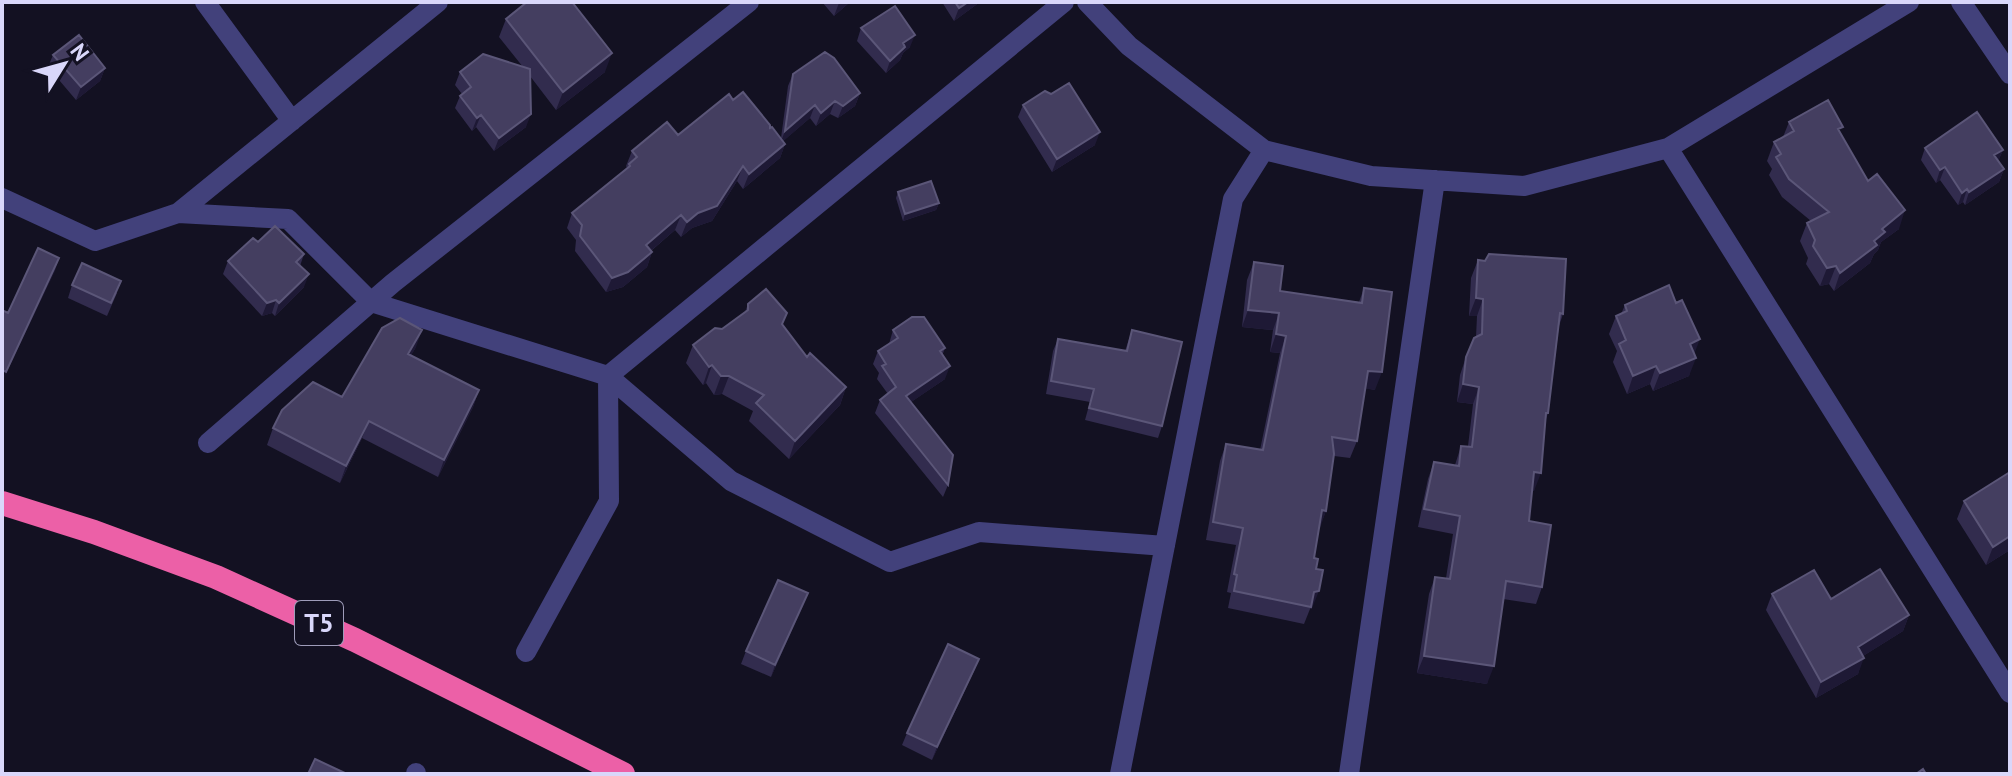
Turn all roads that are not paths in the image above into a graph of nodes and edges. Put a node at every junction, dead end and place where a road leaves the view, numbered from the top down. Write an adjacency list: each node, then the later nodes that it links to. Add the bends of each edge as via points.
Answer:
1 (205, 2): 9 (street)
2 (438, 2): 9 (street)
3 (749, 2): 15 (street)
4 (1064, 2): 16 (street)
5 (1087, 2): 11 (street, via 1129,46)
6 (1909, 2): 10 (street)
7 (1961, 2): 8 (street)
8 (2010, 74)
9 (292, 121): 14 (street)
10 (1668, 148): 12 (street, via 1524,186); 21 (street)
11 (1264, 150): 12 (street, via 1371,176); 19 (street, via 1233,199)
12 (1435, 180): 24 (street)
13 (2, 198): 14 (street, via 95,241)
14 (178, 213): 15 (street, via 288,219)
15 (371, 302): 16 (street); 17 (street)
16 (608, 376): 19 (street, via 731,481 890,562 979,532); 20 (street, via 609,501)
17 (208, 443)
18 (2, 503): 22 (highway, T5, via 216,577)
19 (1165, 546): 23 (street)
20 (526, 652)
21 (2010, 693)
22 (623, 774)
23 (1120, 774)
24 (1349, 774)

